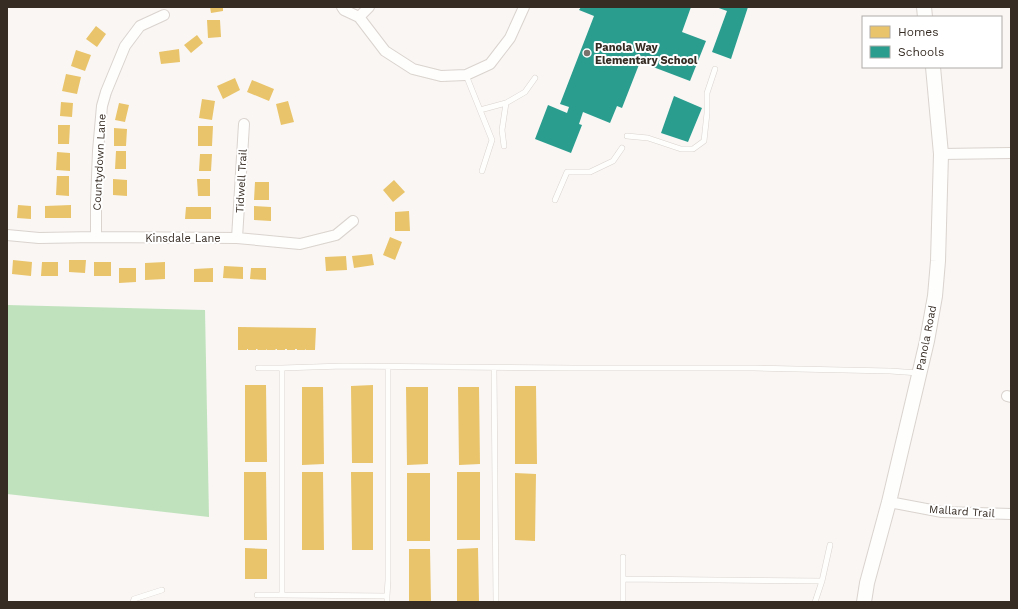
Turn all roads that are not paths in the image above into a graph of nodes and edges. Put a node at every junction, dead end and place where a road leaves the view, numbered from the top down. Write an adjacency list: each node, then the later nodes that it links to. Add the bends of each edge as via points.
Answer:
1 (342, 7): 5 (street)
2 (369, 7): 5 (street)
3 (524, 7): 8 (street, via 510,38 490,64)
4 (164, 15): 22 (street, Countydown Lane, via 140,26 132,36 125,46 106,92 102,106 98,151)
5 (359, 17): 8 (street, via 385,51 413,69 441,76)
6 (715, 68): 13 (lane, via 707,93 704,141 693,149 681,149 648,138)
7 (933, 68): 17 (main road, Panola Road)
8 (466, 75): 11 (lane)
9 (535, 78): 10 (lane, via 525,92)
10 (506, 103): 11 (lane); 14 (lane, via 502,130)
11 (480, 110): 18 (lane, via 492,140)
12 (244, 124): 23 (street, Tidwell Trail)
13 (627, 136)
14 (504, 146)
15 (622, 148): 19 (lane, via 613,161 590,172 567,172)
16 (1011, 153): 17 (street)
17 (941, 154): 28 (main road, Panola Road, via 935,296)
18 (482, 171)
19 (555, 200)
20 (353, 221): 23 (street, Kinsdale Lane, via 336,235 300,244)
21 (7, 235): 22 (street, Kinsdale Lane, via 39,238)
22 (96, 237): 23 (street, Kinsdale Lane)
23 (237, 238)
24 (388, 367): 26 (lane); 27 (lane); 39 (lane)
25 (258, 368): 26 (lane)
26 (282, 368): 37 (lane)
27 (494, 368): 28 (lane, via 754,368); 42 (lane)
28 (920, 373): 29 (main road, Panola Road)
29 (889, 502): 30 (street, Mallard Trail, via 942,512); 45 (main road, Panola Road)
30 (1011, 514)
31 (830, 545): 34 (lane)
32 (623, 557): 33 (lane)
33 (623, 579): 34 (lane); 43 (lane)
34 (822, 581): 44 (lane)
35 (162, 590): 40 (lane, via 134,599)
36 (257, 595): 37 (lane)
37 (282, 595): 38 (lane)
38 (344, 596): 39 (lane); 41 (lane)
39 (387, 599)
40 (133, 602)
41 (344, 602)
42 (496, 602)
43 (623, 602)
44 (815, 602)
45 (864, 602)

